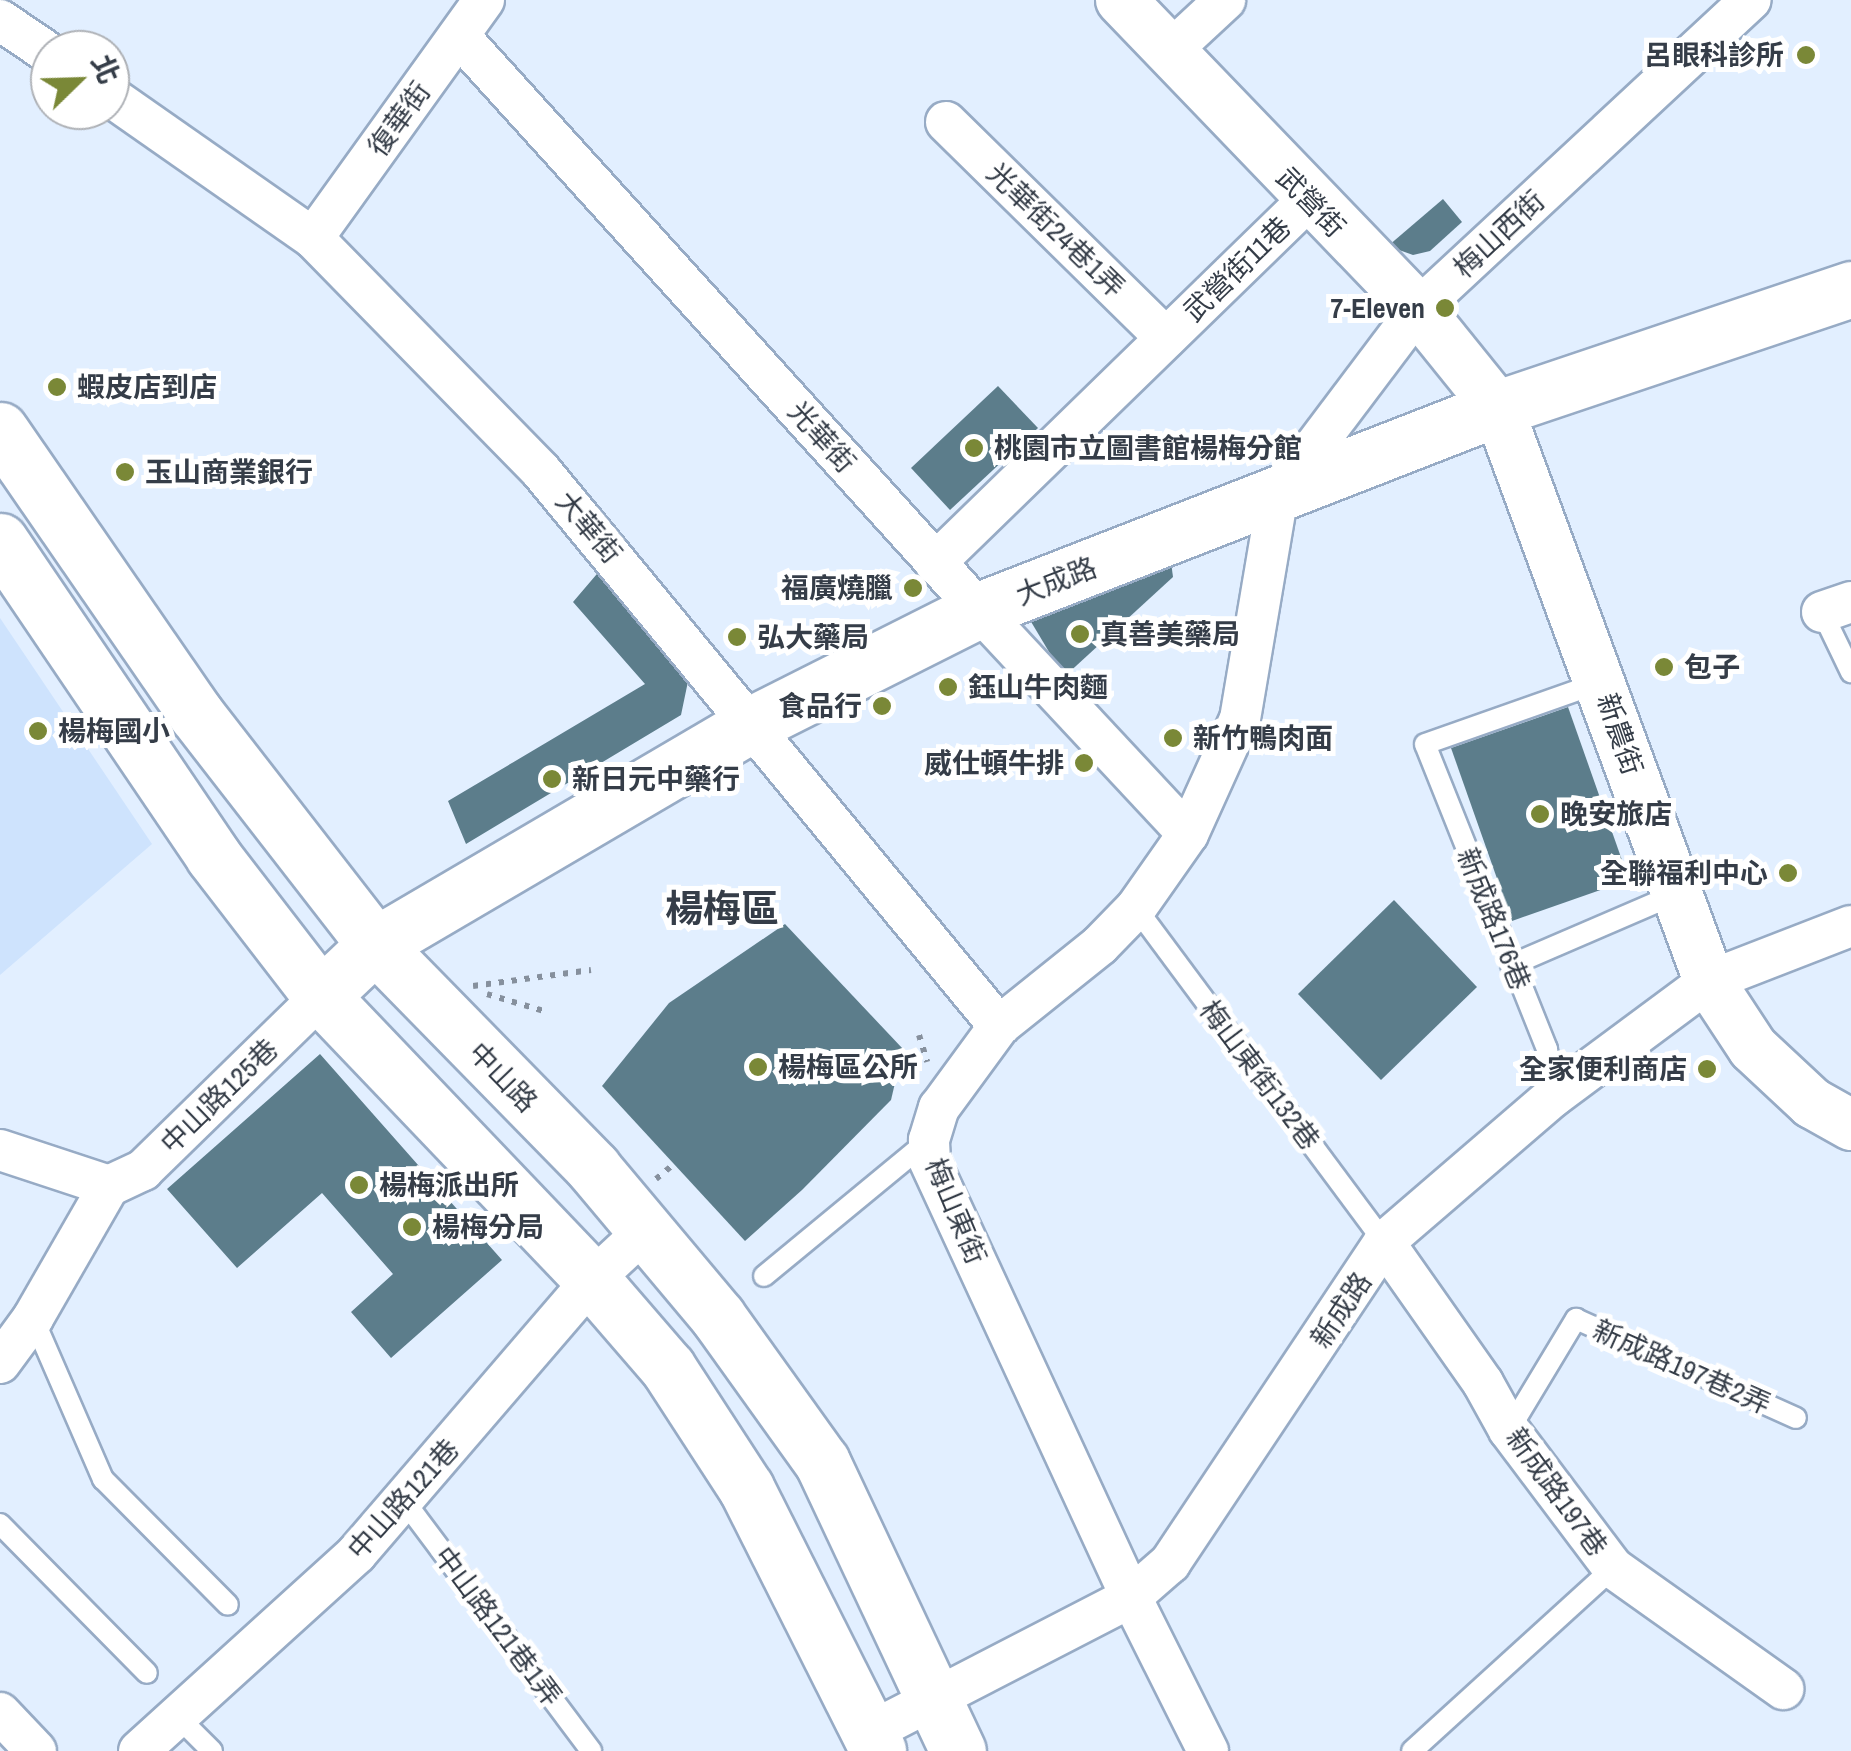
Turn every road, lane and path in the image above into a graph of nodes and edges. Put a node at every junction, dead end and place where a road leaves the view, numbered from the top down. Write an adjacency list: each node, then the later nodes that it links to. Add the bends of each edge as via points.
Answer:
1 (484, 0): 6 (street, 復華街)
2 (1121, 0): 8 (street, 武營街)
3 (1225, 0): 8 (street)
4 (1750, 0): 14 (street, 梅山西街)
5 (0, 20): 7 (street)
6 (459, 36): 12 (street, 復華街); 20 (street, 光華街)
7 (30, 40)
8 (1168, 53): 11 (street, 武營街)
9 (130, 110): 12 (street, 大華街)
10 (946, 122): 15 (street, 光華街24巷1弄)
11 (1308, 200): 14 (street, 武營街); 15 (street, 武營街11巷)
12 (312, 238): 25 (street, 大華街, via 542,470)
13 (1851, 289): 16 (main road, 大成路)
14 (1418, 309): 16 (street, 武營街); 18 (street, 梅山西街)
15 (1166, 338): 20 (street, 武營街11巷)
16 (1498, 408): 18 (main road, 大成路); 24 (street, 新農街)
17 (0, 430): 30 (main road, 中山路, via 196,714)
18 (1278, 495): 22 (main road, 大成路); 26 (street, 梅山東街, via 1240,718)
19 (0, 541): 34 (main road, via 213,856)
20 (935, 562): 22 (street, 光華街)
21 (1837, 607): 23 (lane)
22 (979, 610): 25 (main road, 大成路); 26 (street, 光華街)
23 (1851, 672)
24 (1601, 682): 27 (street, 新農街); 31 (lane, 新成路176巷, via 1426,744)
25 (754, 724): 30 (main road, 大成路); 36 (street, 大華街)
26 (1188, 834): 28 (street, 梅山東街)
27 (1676, 894): 31 (lane); 33 (street, 新農街)
28 (1136, 908): 36 (street, 梅山東街); 43 (lane, 梅山東街132巷)
29 (1851, 926): 33 (street, 新成路)
30 (375, 945): 34 (main road, 大成路); 42 (main road, 中山路)
31 (1511, 965): 37 (lane, 新成路176巷, via 1547,1050)
32 (591, 970): 35 (path, via 462,987)
33 (1709, 980): 37 (street, 新成路); 38 (street, 新農街, via 1752,1048 1812,1103)
34 (322, 996): 41 (street, 中山路125巷, via 143,1170); 45 (main road)
35 (544, 1011)
36 (1000, 1026): 39 (street, 梅山東街, via 939,1108)
37 (1554, 1096): 43 (street, 新成路)
38 (1851, 1125)
39 (929, 1140): 44 (lane); 53 (street, 梅山東街, via 930,1161)
40 (0, 1150): 41 (street)
41 (109, 1186): 46 (street)
42 (648, 1228): 45 (street, 中山路121巷); 57 (main road, 中山路, via 822,1462)
43 (1384, 1242): 49 (street, 新成路197巷); 53 (street, 新成路, via 1170,1563)
44 (764, 1276)
45 (592, 1280): 50 (street, 中山路121巷); 60 (main road, via 668,1368 746,1488)
46 (33, 1318): 47 (street); 54 (lane, via 103,1479)
47 (0, 1363)
48 (1796, 1418): 49 (lane, 新成路197巷2弄, via 1576,1320)
49 (1509, 1430): 52 (street, 新成路197巷)
50 (405, 1502): 59 (street, 中山路121巷); 64 (lane, 中山路121巷1弄)
51 (0, 1524): 55 (lane)
52 (1613, 1568): 56 (street, 新成路197巷); 67 (lane)
53 (1131, 1598): 57 (street, 新成路); 66 (street, 梅山東街)
54 (228, 1604)
55 (148, 1672)
56 (1783, 1689)
57 (936, 1699): 60 (street, 新成路); 65 (main road, 中山路)
58 (0, 1713): 61 (street)
59 (178, 1717): 62 (street, 中山路121巷); 63 (lane)
60 (874, 1742)
61 (36, 1751)
62 (139, 1751)
63 (212, 1751)
64 (591, 1751)
65 (958, 1751)
66 (1208, 1751)
67 (1412, 1751)

